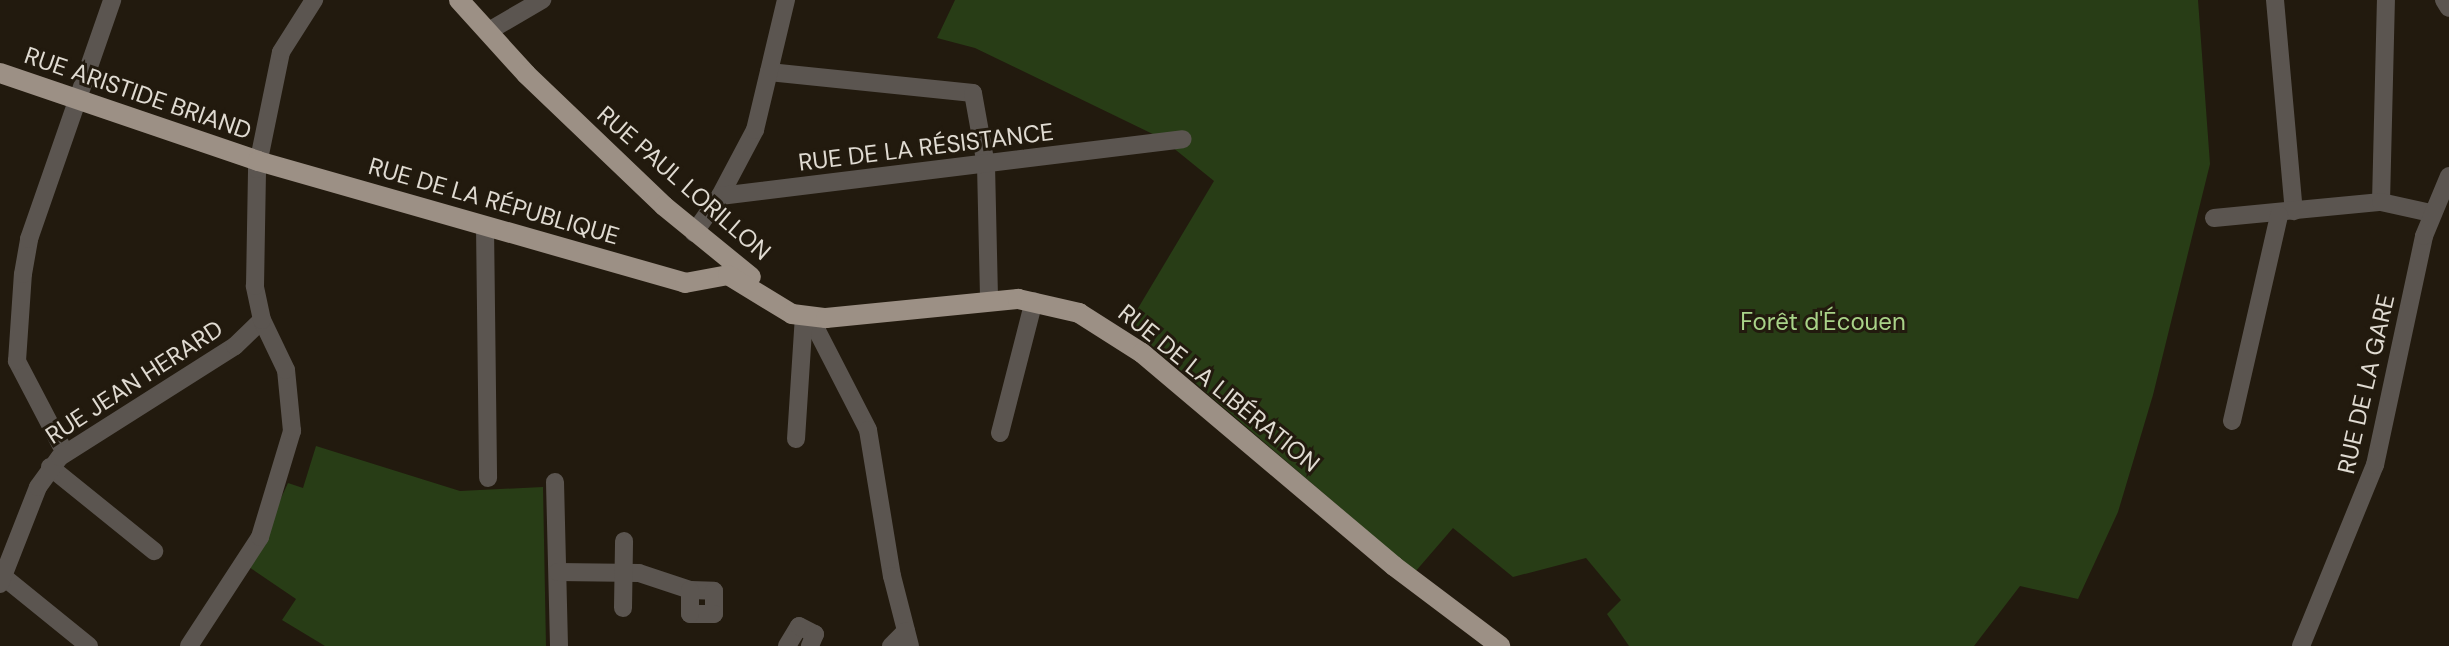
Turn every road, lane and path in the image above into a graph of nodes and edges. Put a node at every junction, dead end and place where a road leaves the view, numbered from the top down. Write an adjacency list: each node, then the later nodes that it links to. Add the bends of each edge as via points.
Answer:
1 (112, 0): 13 (street)
2 (314, 0): 15 (street, via 281,52)
3 (459, 0): 10 (main road, RUE PAUL LORILLON)
4 (2275, 0): 20 (street)
5 (2386, 0): 19 (street)
6 (2444, 0): 9 (street)
7 (537, 1): 10 (street)
8 (784, 8): 11 (street)
9 (2449, 8)
10 (487, 32): 24 (main road, RUE PAUL LORILLON)
11 (769, 72): 16 (street, via 973,93); 18 (street, via 755,130)
12 (0, 73): 13 (main road, RUE ARISTIDE BRIAND)
13 (76, 99): 15 (main road, RUE ARISTIDE BRIAND); 34 (street, via 29,239 16,349 20,370)
14 (1182, 139): 16 (street, RUE DE LA RÉSISTANCE)
15 (258, 161): 23 (main road, RUE DE LA RÉPUBLIQUE); 30 (street, via 254,267)
16 (986, 165): 18 (street, RUE DE LA RÉSISTANCE); 28 (street)
17 (2449, 176): 21 (street, RUE DE LA GARE)
18 (720, 196): 24 (street)
19 (2381, 202): 20 (street); 21 (street)
20 (2287, 213): 22 (street); 31 (street)
21 (2431, 213): 53 (street, RUE DE LA GARE, via 2375,465)
22 (2214, 218)
23 (485, 226): 26 (main road, RUE DE LA RÉPUBLIQUE, via 685,283); 36 (street)
24 (694, 233): 25 (main road, RUE PAUL LORILLON)
25 (717, 250): 26 (street); 29 (main road, RUE PAUL LORILLON)
26 (715, 276): 29 (main road, RUE PAUL LORILLON, via 734,277 771,306)
27 (1034, 301): 28 (main road, RUE DE LA LIBÉRATION); 32 (street); 52 (main road, RUE DE LA LIBÉRATION, via 1079,313 1119,335 1394,566)
28 (989, 302): 29 (main road, RUE DE LA LIBÉRATION)
29 (807, 317): 33 (street); 45 (street, via 868,430)
30 (262, 320): 34 (street, RUE JEAN HERARD, via 235,346); 47 (street, via 286,370 292,431 260,537)
31 (2232, 421)
32 (1000, 433)
33 (796, 439)
34 (65, 453): 35 (street, RUE JEAN HERARD)
35 (50, 467): 39 (street); 42 (street, RUE JEAN HERARD)
36 (488, 478)
37 (555, 482): 40 (street)
38 (624, 541): 41 (street)
39 (154, 551)
40 (558, 572): 41 (street); 48 (street)
41 (624, 573): 43 (street, via 651,575); 44 (street)
42 (2, 581): 46 (street)
43 (690, 590)
44 (623, 608)
45 (908, 638): 51 (street)
46 (89, 646)
47 (189, 646)
48 (559, 646)
49 (787, 646): 50 (street, via 799,626 815,634)
50 (810, 646)
51 (891, 646)
52 (1500, 646)
53 (2301, 646)

